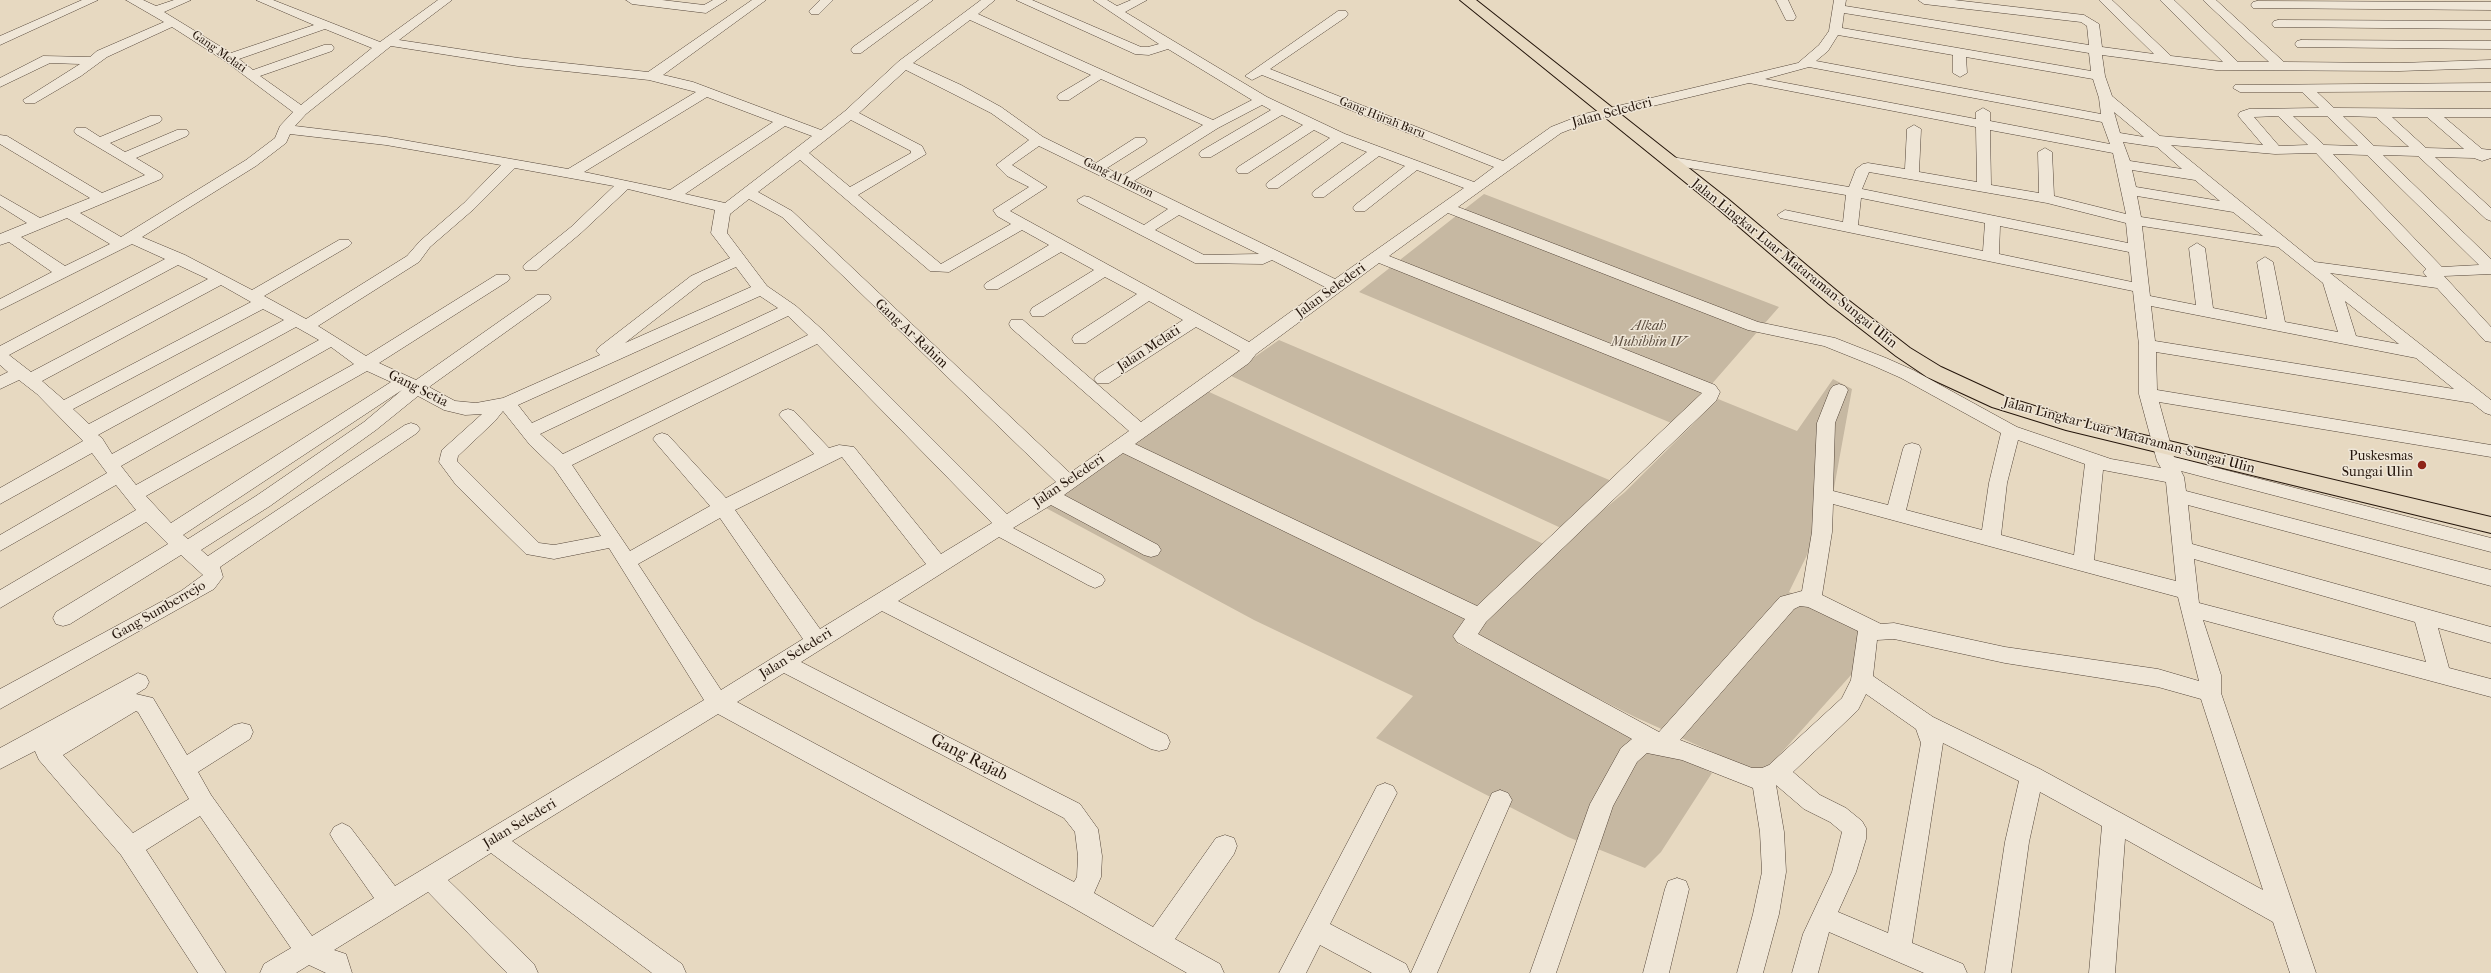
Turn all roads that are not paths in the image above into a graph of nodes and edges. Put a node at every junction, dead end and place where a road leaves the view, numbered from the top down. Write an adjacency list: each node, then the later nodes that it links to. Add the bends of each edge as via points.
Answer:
1 (92, 0): 39 (street)
2 (132, 0): 27 (street, Gang Melati)
3 (185, 0): 27 (street)
4 (446, 0): 40 (street)
5 (632, 0): 22 (street)
6 (721, 0): 22 (street, via 706,9)
7 (760, 0): 65 (street, via 658,74)
8 (827, 0): 28 (street)
9 (927, 0): 46 (street)
10 (989, 0): 31 (street)
11 (1022, 0): 43 (street, via 1139,51)
12 (1099, 0): 29 (street)
13 (1141, 0): 29 (street)
14 (1467, 0): 83 (main road, Jalan Lingkar Luar Mataraman-Sungai Ulin)
15 (1782, 0): 32 (street)
16 (1924, 0): 47 (street, via 2088,20 2093,24)
17 (2105, 0): 50 (street)
18 (2168, 0): 56 (street)
19 (2209, 0): 57 (street)
20 (2245, 0): 24 (street)
21 (270, 1): 37 (street)
22 (662, 2)
23 (1839, 2): 38 (street, Jalan Selederi); 47 (street)
24 (2257, 5): 25 (street); 34 (street)
25 (2386, 5): 26 (street); 35 (street)
26 (2491, 6)
27 (154, 11): 33 (street, Gang Melati)
28 (815, 11)
29 (1117, 11): 43 (street)
30 (1342, 14): 61 (street)
31 (969, 15): 53 (street); 63 (street)
32 (1790, 17)
33 (172, 23): 49 (street, Gang Melati); 51 (street)
34 (2278, 24): 35 (street); 41 (street)
35 (2411, 24): 36 (street); 42 (street)
36 (2491, 25)
37 (323, 26): 40 (street); 49 (street)
38 (1835, 31): 48 (street); 52 (street, Jalan Selederi, via 1824,48)
39 (0, 41)
40 (385, 44): 65 (street); 82 (street)
41 (2301, 44): 42 (street); 59 (street)
42 (2438, 44): 44 (street); 54 (street)
43 (1169, 45): 69 (street)
44 (2491, 45)
45 (328, 48): 64 (street)
46 (857, 50)
47 (2097, 50): 50 (street); 66 (street)
48 (1959, 52): 62 (street); 66 (street)
49 (230, 58): 64 (street, Gang Melati)
50 (2168, 60): 56 (street)
51 (91, 61): 68 (street, via 48,59); 79 (street, via 76,73)
52 (1808, 63): 67 (street, Jalan Selederi); 76 (street)
53 (904, 64): 91 (street); 106 (street, Gang Al Imron, via 996,110)
54 (2459, 64): 55 (street); 60 (street)
55 (2491, 64)
56 (2234, 66): 57 (street)
57 (2280, 66): 58 (street)
58 (2310, 66): 59 (street); 74 (street)
59 (2325, 66): 60 (street)
60 (2399, 67): 70 (street)
61 (1260, 70): 69 (street); 125 (street, Gang Hijrah Baru)
62 (1960, 73)
63 (1102, 74): 77 (street); 97 (street)
64 (251, 75): 82 (street, Gang Melati)
65 (649, 76): 75 (street)
66 (2098, 76): 78 (street)
67 (1747, 79): 83 (street, Jalan Selederi); 96 (street)
68 (0, 83)
69 (1238, 85): 80 (street)
70 (2425, 87): 71 (street); 74 (street); 88 (street)
71 (2491, 87)
72 (2240, 88): 73 (street)
73 (2306, 88): 74 (street); 84 (street)
74 (2333, 88)
75 (706, 92): 94 (street); 128 (street)
76 (1982, 96): 93 (street); 96 (street)
77 (1064, 97)
78 (2106, 98): 93 (street); 109 (street)
79 (30, 100)
80 (1262, 100): 81 (street); 97 (street)
81 (1282, 109): 95 (street); 118 (street)
82 (301, 111): 99 (street)
83 (1609, 112): 121 (main road, Jalan Lingkar Luar Mataraman-Sungai Ulin); 125 (street, Jalan Selederi, via 1570,123)
84 (2332, 112): 85 (street); 86 (street); 114 (street)
85 (2379, 112): 87 (street); 117 (street)
86 (2282, 113): 110 (street); 113 (street, via 2260,112 2245,115)
87 (2431, 113): 88 (street); 119 (street)
88 (2456, 113): 89 (street)
89 (2476, 113): 90 (street); 98 (street)
90 (2491, 113)
91 (850, 114): 103 (street); 139 (street, via 917,149 919,154)
92 (155, 119): 108 (street)
93 (2108, 119): 112 (street)
94 (783, 121): 103 (street); 141 (street)
95 (1314, 124): 104 (street); 127 (street)
96 (1983, 124): 112 (street); 135 (street)
97 (1212, 125): 131 (street)
98 (2491, 125)
99 (285, 129): 122 (street, via 386,141); 161 (street, via 281,140 267,152)
100 (1914, 129): 129 (street)
101 (81, 131): 108 (street)
102 (182, 133): 120 (street)
103 (821, 135): 115 (street)
104 (1340, 137): 111 (street); 133 (street)
105 (2, 139): 143 (street)
106 (1038, 140): 126 (street, Gang Al Imron); 156 (street, via 1003,165 1012,173 1040,186 1001,210)
107 (1140, 140): 126 (street)
108 (100, 142): 120 (street)
109 (2161, 142): 112 (street); 113 (street); 130 (street)
110 (2320, 149): 113 (street); 114 (street); 178 (street)
111 (1379, 150): 123 (street); 140 (street)
112 (2120, 150): 130 (street); 136 (street)
113 (2275, 150)
114 (2368, 150): 117 (street); 175 (street)
115 (799, 152): 138 (street); 139 (street)
116 (2045, 152): 144 (street)
117 (2422, 152): 119 (street); 153 (street)
118 (1206, 154)
119 (2485, 154): 124 (street)
120 (125, 157): 143 (street, via 156,176)
121 (1666, 160): 137 (street); 232 (main road, Jalan Lingkar Luar Mataraman-Sungai Ulin, via 1722,203 1836,300 1903,352 1934,372 1999,402 2046,417)
122 (512, 163): 128 (street); 194 (street, via 407,264)
123 (1416, 164): 134 (street); 147 (street)
124 (2491, 165)
125 (1504, 166): 134 (street, Jalan Selederi)
126 (1098, 168): 131 (street, Gang Al Imron)
127 (1243, 170)
128 (572, 173): 132 (street)
129 (1912, 174): 135 (street); 137 (street, via 1868,167 1863,169)
130 (2199, 176): 149 (street)
131 (1124, 181): 146 (street, Gang Al Imron)
132 (625, 184): 141 (street); 174 (street, via 576,230)
133 (1273, 185)
134 (1475, 187): 148 (street, Jalan Selederi)
135 (1984, 187): 144 (street)
136 (2128, 190): 149 (street); 155 (street)
137 (1854, 192): 154 (street); 158 (street)
138 (747, 193): 151 (street); 233 (street, Gang Ar-Rahim, via 787,214)
139 (849, 194): 156 (street, via 940,269)
140 (1319, 194)
141 (673, 195): 151 (street, via 721,207)
142 (0, 198): 157 (street)
143 (102, 199): 150 (street)
144 (2047, 199): 155 (street)
145 (1084, 200): 159 (street)
146 (1180, 208): 159 (street); 167 (street, Gang Al Imron)
147 (1360, 208)
148 (1448, 208): 169 (street, Jalan Selederi); 221 (street, via 1754,326 1829,342 1880,362 1908,374)
149 (2238, 208): 163 (street)
150 (70, 212): 157 (street); 161 (street, Gang Setia)
151 (723, 212): 171 (street, via 718,233)
152 (1785, 215): 158 (street)
153 (2491, 216)
154 (1993, 220): 166 (street); 168 (street)
155 (2133, 220): 163 (street); 166 (street)
156 (1022, 224): 164 (street)
157 (40, 225): 160 (street)
158 (1850, 227): 168 (street)
159 (1144, 231): 167 (street, via 1201,260 1263,259)
160 (5, 238): 177 (street)
161 (126, 241): 170 (street, Gang Setia); 177 (street)
162 (344, 243): 189 (street)
163 (2282, 243): 173 (street)
164 (1061, 246): 176 (street); 182 (street)
165 (2197, 248): 192 (street)
166 (2136, 249): 186 (street)
167 (1271, 254): 183 (street, Gang Al Imron)
168 (1991, 256): 186 (street)
169 (1378, 257): 183 (street, Jalan Selederi); 260 (street, via 1709,389 1711,392 1710,397)
170 (179, 258): 180 (street, Gang Setia); 204 (street)
171 (740, 259): 184 (street); 208 (street, via 697,279)
172 (2265, 262): 196 (street)
173 (2313, 266): 178 (street); 181 (street)
174 (531, 267)
175 (2491, 268): 178 (street)
176 (1105, 270): 185 (street); 191 (street)
177 (64, 273): 188 (street)
178 (2438, 277): 198 (street)
179 (502, 278): 207 (street)
180 (221, 279): 189 (street, Gang Setia); 209 (street)
181 (2330, 281): 201 (street); 205 (street)
182 (992, 286)
183 (1336, 286): 203 (street, Jalan Selederi)
184 (761, 289): 190 (street); 208 (street, Gang Setia)
185 (1148, 294): 193 (street); 199 (street)
186 (2141, 294): 192 (street); 202 (street)
187 (543, 298): 212 (street)
188 (4, 299)
189 (258, 299): 194 (street, Gang Setia); 217 (street)
190 (790, 309): 197 (street); 222 (street)
191 (1038, 312)
192 (2205, 312): 196 (street)
193 (1195, 320): 203 (street); 210 (street, Jalan Melati)
194 (301, 323): 200 (street, Gang Setia); 223 (street)
195 (1017, 324): 220 (street)
196 (2277, 326): 201 (street)
197 (818, 336): 230 (street); 242 (street)
198 (2491, 337)
199 (1080, 339)
200 (332, 340): 207 (street, Gang Setia); 231 (street)
201 (2349, 340): 205 (street)
202 (2147, 345): 214 (street); 215 (street)
203 (1250, 350): 220 (street, Jalan Selederi, via 1243,359)
204 (0, 353)
205 (2422, 354): 215 (street)
206 (0, 357): 209 (street, Gang Sumberrejo)
207 (366, 364): 212 (street, Gang Setia); 234 (street)
208 (582, 370): 216 (street, Gang Setia)
209 (25, 376): 211 (street); 217 (street, Gang Sumberrejo)
210 (1103, 379)
211 (0, 383)
212 (410, 384): 216 (street, Gang Setia, via 450,406 476,410); 245 (street)
213 (1839, 390): 235 (street, via 1826,423)
214 (2148, 394): 227 (street); 232 (street)
215 (2484, 404)
216 (500, 405): 222 (street); 243 (street, via 449,454 448,462 463,480 533,549 554,552)
217 (62, 408): 223 (street, Gang Sumberrejo)
218 (788, 415): 228 (street)
219 (411, 429): 253 (street)
220 (1140, 431): 225 (street, Jalan Selederi)
221 (2011, 431): 229 (street); 244 (street, via 1998,483)
222 (529, 432): 230 (street)
223 (91, 438): 231 (street, Gang Sumberrejo); 237 (street)
224 (662, 439): 238 (street)
225 (1121, 445): 233 (street, Jalan Selederi); 260 (street)
226 (1912, 449): 240 (street)
227 (2491, 451)
228 (826, 456): 238 (street); 251 (street, via 847,451)
229 (2095, 460): 232 (street, via 2108,465); 252 (street)
230 (561, 463): 243 (street)
231 (115, 469): 234 (street, Gang Sumberrejo); 246 (street)
232 (2170, 470): 241 (main road, Jalan Lingkar Luar Mataraman-Sungai Ulin); 247 (street); 248 (street); 254 (street)
233 (1069, 483): 236 (street, Jalan Selederi)
234 (133, 495): 239 (street, Gang Sumberrejo)
235 (1823, 495): 240 (street); 256 (street, via 1822,532)
236 (1050, 496): 242 (street, Jalan Selederi); 249 (street)
237 (0, 497)
238 (723, 508): 250 (street); 265 (street)
239 (148, 512): 245 (street, Gang Sumberrejo); 257 (street)
240 (1895, 514): 244 (street)
241 (2491, 525)
242 (1002, 526): 251 (street, Jalan Selederi); 255 (street)
243 (614, 540): 250 (street)
244 (1990, 540): 252 (street)
245 (180, 543): 253 (street, Gang Sumberrejo); 262 (street)
246 (0, 544)
247 (2491, 545)
248 (2183, 549): 258 (street); 261 (street)
249 (1151, 550)
250 (626, 562): 273 (street)
251 (938, 565): 259 (street, Jalan Selederi)
252 (2083, 565): 258 (street)
253 (207, 566): 272 (street, Gang Sumberrejo, via 213,572 213,577 207,584)
254 (2491, 578)
255 (1095, 580)
256 (1811, 599): 263 (street); 278 (street, via 1798,598 1787,603)
257 (0, 600)
258 (2188, 600): 267 (street); 271 (street, via 2210,675)
259 (881, 601): 265 (street, Jalan Selederi); 276 (street)
260 (1479, 616): 278 (street, via 1464,636)
261 (2424, 617): 264 (street); 267 (street)
262 (63, 618)
263 (1877, 631): 268 (street, via 1867,633); 271 (street, via 1894,631 2006,655 2158,678)
264 (2491, 635)
265 (817, 642): 266 (street, Jalan Selederi)
266 (782, 662): 273 (street, Jalan Selederi); 293 (street, Gang Rajab, via 1072,811 1086,829 1090,856 1089,877)
267 (2440, 675): 270 (street)
268 (1862, 680): 274 (street); 281 (street, via 1850,704)
269 (138, 682): 277 (street)
270 (2491, 688)
271 (2210, 693): 295 (street)
272 (0, 700)
273 (718, 703): 288 (street, Jalan Selederi); 293 (street)
274 (1926, 722): 282 (street); 299 (street, via 1932,743 1931,760)
275 (242, 732): 280 (street)
276 (1159, 742)
277 (44, 745): 279 (street); 280 (street, via 133,702 141,702 145,704); 290 (street)
278 (1662, 745): 281 (street, via 1686,751 1751,778); 310 (street, via 1643,743 1629,755 1602,804)
279 (0, 759)
280 (183, 769): 285 (street)
281 (1770, 775): 296 (street, via 1838,815 1854,828 1854,839 1844,872); 312 (street, via 1774,872)
282 (2032, 776): 286 (street); 315 (street, via 2017,842)
283 (1385, 793): 297 (street)
284 (1500, 800): 309 (street)
285 (203, 802): 290 (street); 300 (street)
286 (2114, 821): 295 (street); 316 (street)
287 (342, 834): 294 (street)
288 (493, 841): 291 (street, Jalan Selederi); 306 (street)
289 (1225, 846): 298 (street)
290 (130, 847): 302 (street)
291 (429, 877): 294 (street, Jalan Selederi); 305 (street)
292 (1678, 888): 311 (street)
293 (1079, 898): 298 (street)
294 (391, 901): 300 (street, Jalan Selederi)
295 (2283, 914): 317 (street)
296 (1824, 918): 299 (street); 313 (street, via 1816,934)
297 (1315, 929): 307 (street); 308 (street)
298 (1157, 943): 301 (street)
299 (1898, 951): 314 (street)
300 (309, 953): 303 (street, Jalan Selederi); 304 (street, via 337,963)
301 (1200, 970)
302 (213, 973)
303 (273, 973)
304 (339, 973)
305 (525, 973)
306 (673, 973)
307 (1292, 973)
308 (1397, 973)
309 (1424, 973)
310 (1543, 973)
311 (1656, 973)
312 (1750, 973)
313 (1805, 973)
314 (1954, 973)
315 (1998, 973)
316 (2102, 973)
317 (2303, 973)

